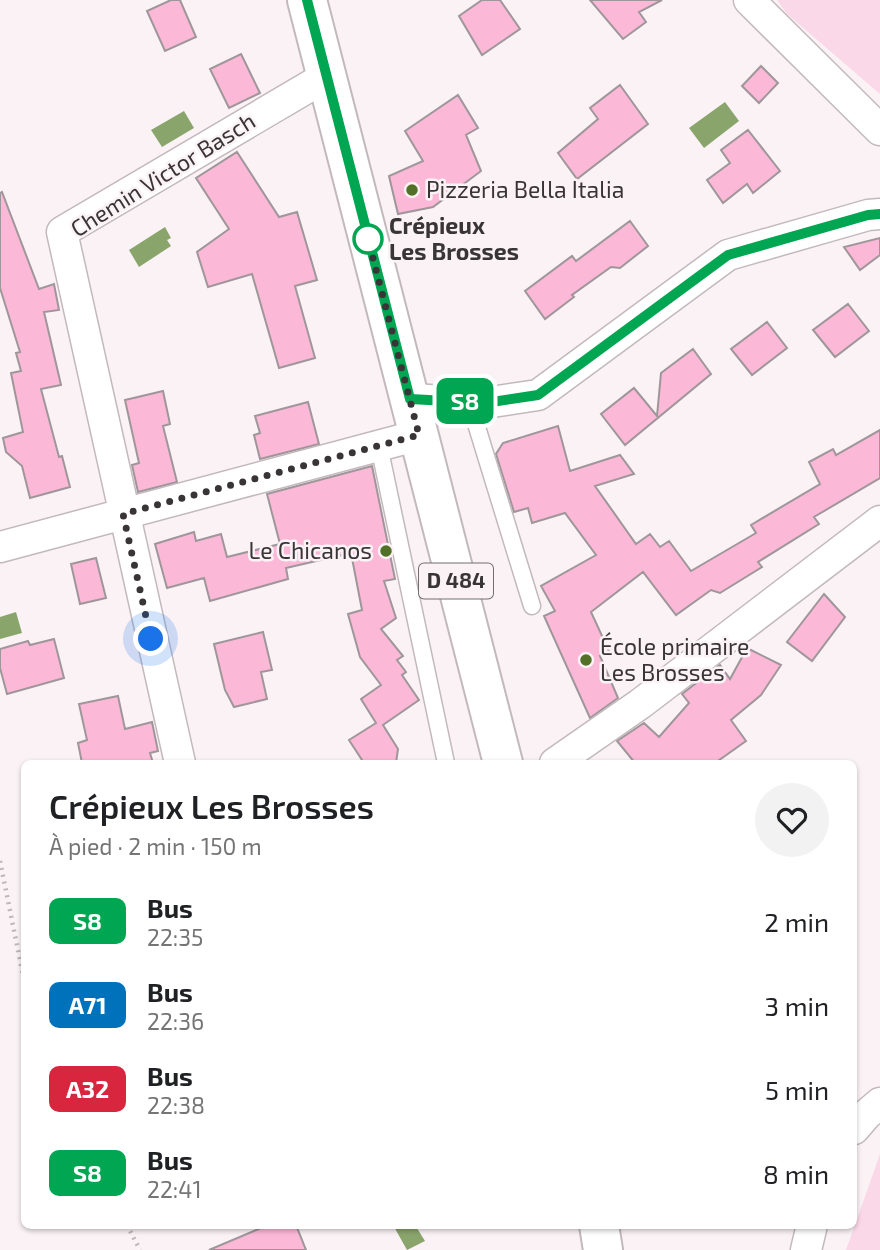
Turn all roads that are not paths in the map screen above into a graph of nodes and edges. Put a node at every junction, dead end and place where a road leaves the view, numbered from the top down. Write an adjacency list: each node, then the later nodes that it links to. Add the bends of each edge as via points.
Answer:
1 (307, 0): 3 (main road, D 484)
2 (749, 0): 4 (street)
3 (327, 76): 6 (main road, D 484); 10 (street, Chemin Victor Basch, via 62,232)
4 (880, 130)
5 (880, 214): 7 (street, via 728,255 538,395)
6 (410, 399): 7 (street); 8 (main road, D 484)
7 (469, 401): 13 (lane)
8 (419, 435): 9 (street); 16 (main road, D 484)
9 (379, 446): 10 (street); 15 (lane)
10 (123, 514): 12 (street); 14 (street, Chemin Victor Basch)
11 (880, 521): 17 (street)
12 (0, 547)
13 (531, 606)
14 (179, 760)
15 (445, 760)
16 (502, 760)
17 (559, 760)
18 (880, 1103): 19 (street)
19 (857, 1126)
20 (600, 1229): 22 (main road)
21 (811, 1229): 23 (street)
22 (603, 1250)
23 (806, 1250)

